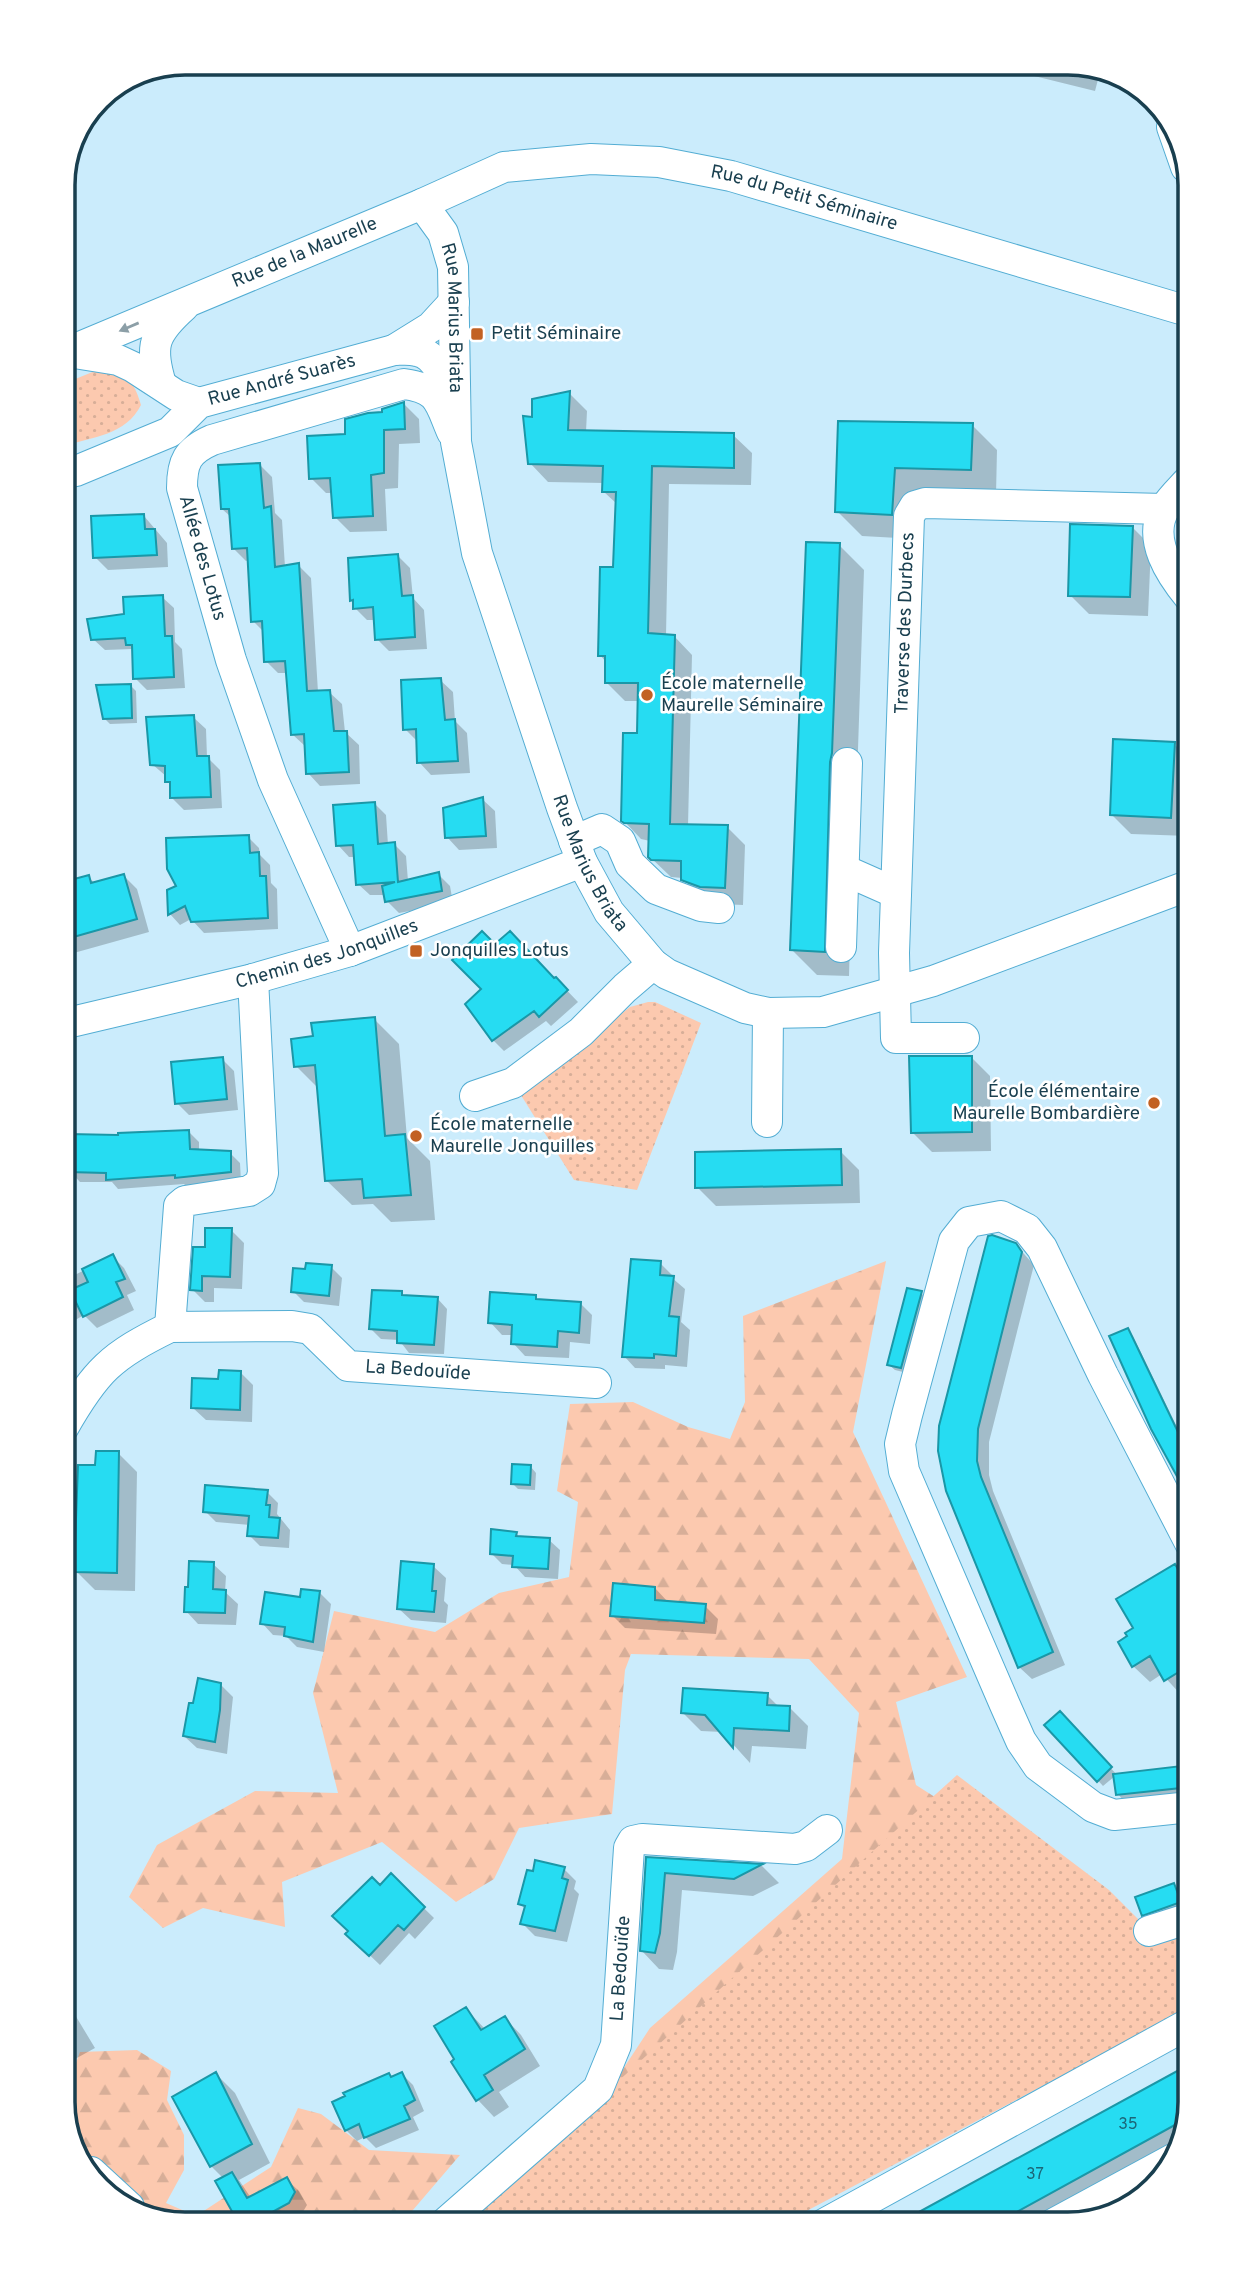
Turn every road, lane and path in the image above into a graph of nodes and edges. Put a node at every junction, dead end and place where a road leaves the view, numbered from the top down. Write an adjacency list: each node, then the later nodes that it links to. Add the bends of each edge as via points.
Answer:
1 (422, 204): 2 (street, Rue de la Maurelle); 3 (street, Rue Marius Briata, via 443,233 453,267); 4 (street, Rue du Petit Séminaire, via 505,167 591,159 659,162 731,176)
2 (189, 302): 5 (street, Rue de la Maurelle, one-way to 5); 8 (street, Rue de la Maurelle, via 165,323 156,339 155,362)
3 (454, 302): 6 (street, Rue André Suarès, via 431,327); 10 (street, Rue Marius Briata)
4 (1178, 308)
5 (75, 349)
6 (394, 350): 9 (street, Rue André Suarès); 10 (street, Rue André Suarès, via 420,351 435,362 443,378)
7 (75, 354): 8 (street, Rue de la Maurelle, via 118,360)
8 (161, 384): 9 (street, Rue de la Maurelle)
9 (199, 403): 11 (street, Rue André Suarès, via 170,432)
10 (456, 442): 16 (street, Rue Marius Briata, via 477,553); 22 (street, Allée des Lotus, via 437,398 424,387 404,384 212,440 196,447 182,468 182,488 231,660 268,768)
11 (75, 471)
12 (1178, 493): 13 (street)
13 (1164, 509): 14 (street, via 1158,527 1160,540 1164,559); 19 (street, Traverse des Durbecs, via 915,506 909,516)
14 (1178, 577)
15 (847, 763): 17 (street)
16 (578, 851): 20 (street, Chemin des Jonquilles, via 602,829 620,841 630,864 656,889); 22 (street, Chemin des Jonquilles); 23 (street, Rue Marius Briata, via 609,912)
17 (844, 870): 19 (street); 21 (street)
18 (1178, 889): 25 (street, Rue Marius Briata)
19 (896, 893): 25 (street, Traverse des Durbecs)
20 (719, 908)
21 (841, 947)
22 (350, 951): 24 (street, Chemin des Jonquilles)
23 (653, 964): 26 (street, Rue Marius Briata, via 734,1003); 29 (street, via 581,1031 513,1083)
24 (253, 979): 27 (street, Chemin des Jonquilles); 31 (street, via 263,1173 260,1184 249,1191 186,1200 179,1206)
25 (894, 993): 26 (street, Rue Marius Briata, via 824,1012); 28 (street, Traverse des Durbecs, via 896,1038)
26 (768, 1013): 30 (street)
27 (75, 1021)
28 (964, 1038)
29 (475, 1097)
30 (767, 1122)
31 (170, 1327): 32 (street, La Bedouïde, via 292,1325 310,1329 348,1366); 33 (street, La Bedouïde, via 105,1365)
32 (596, 1383)
33 (75, 1407)
34 (1178, 1520): 35 (street, via 1042,1248 1027,1229 1001,1216 969,1222 954,1241 906,1415 900,1444 904,1471 1004,1705 1038,1766 1093,1807 1114,1815)
35 (1178, 1808)
36 (828, 1830): 42 (street, La Bedouïde, via 795,1849 634,1841 629,1848 617,2045 598,2089)
37 (1178, 1922): 38 (street)
38 (1149, 1931)
39 (1178, 2030): 43 (street)
40 (1154, 2169): 41 (street)
41 (1076, 2211)
42 (458, 2212)
43 (846, 2212)

